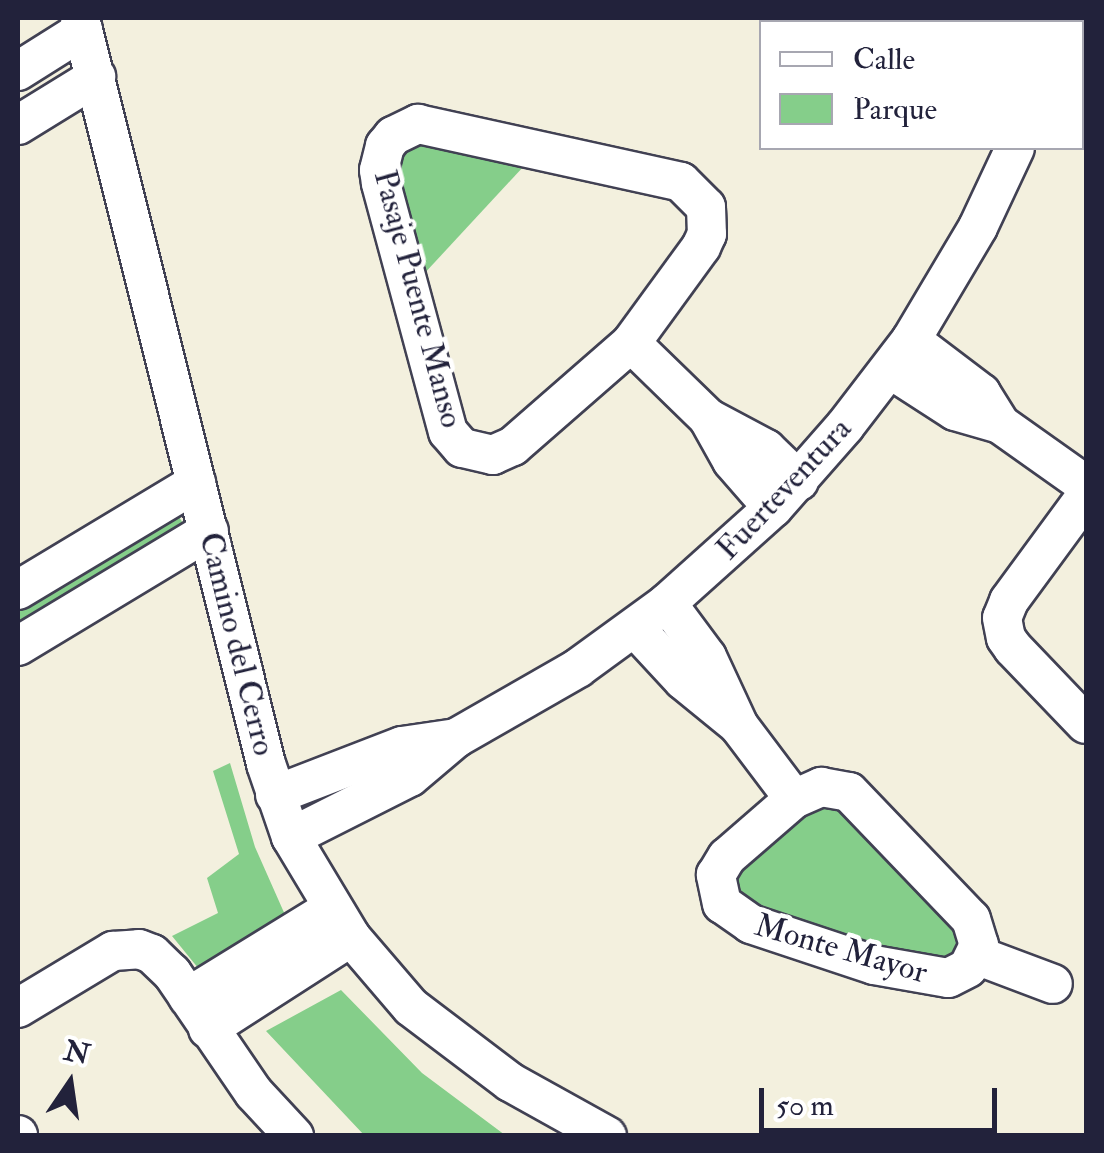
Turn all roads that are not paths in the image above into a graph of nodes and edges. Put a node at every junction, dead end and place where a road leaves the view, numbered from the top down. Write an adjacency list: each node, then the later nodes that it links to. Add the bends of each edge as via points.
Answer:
1 (82, 24): 2 (street); 3 (street, Camino del Cerro)
2 (18, 70)
3 (96, 77): 4 (street); 8 (street, Camino del Cerro)
4 (18, 125)
5 (1014, 150): 7 (street, Fuerteventura, via 978,227)
6 (631, 343): 6 (street, Pasaje Puente Manso, via 707,234 706,206 692,188 433,125 393,136 380,158 381,182 445,422 462,448 493,455 513,446); 10 (street, via 708,418 732,461)
7 (900, 354): 9 (street, via 954,411 1000,424); 10 (street, Fuerteventura)
8 (196, 483): 12 (street, Camino del Cerro); 13 (street)
9 (1086, 485)
10 (786, 495): 14 (street, Fuerteventura)
11 (1086, 496): 17 (street, via 1002,618 1006,638)
12 (209, 531): 16 (street); 20 (street, Camino del Cerro)
13 (18, 590)
14 (667, 603): 15 (street, Fuerteventura); 18 (street, via 707,657)
15 (635, 628): 18 (street); 19 (street, Fuerteventura, via 518,706)
16 (18, 646)
17 (1086, 724)
18 (739, 726): 21 (street)
19 (456, 738): 20 (street, Fuerteventura, via 402,746); 22 (street, Fuerteventura, via 410,777)
20 (276, 795): 22 (street, Camino del Cerro)
21 (794, 798): 24 (street, Monte Mayor, via 821,787 849,792 971,918 979,937); 24 (street, Monte Mayor, via 720,865 717,895 729,911 789,939 920,976 959,975)
22 (291, 837): 23 (street, Camino del Cerro)
23 (341, 923): 26 (street); 28 (street); 30 (street, Camino del Cerro, via 382,977 441,1034)
24 (976, 955): 25 (street, Monte Mayor)
25 (1054, 984)
26 (188, 996): 27 (street, via 164,962 139,949 113,951); 28 (street)
27 (18, 1008)
28 (208, 1029): 29 (street)
29 (294, 1136)
30 (607, 1136)

